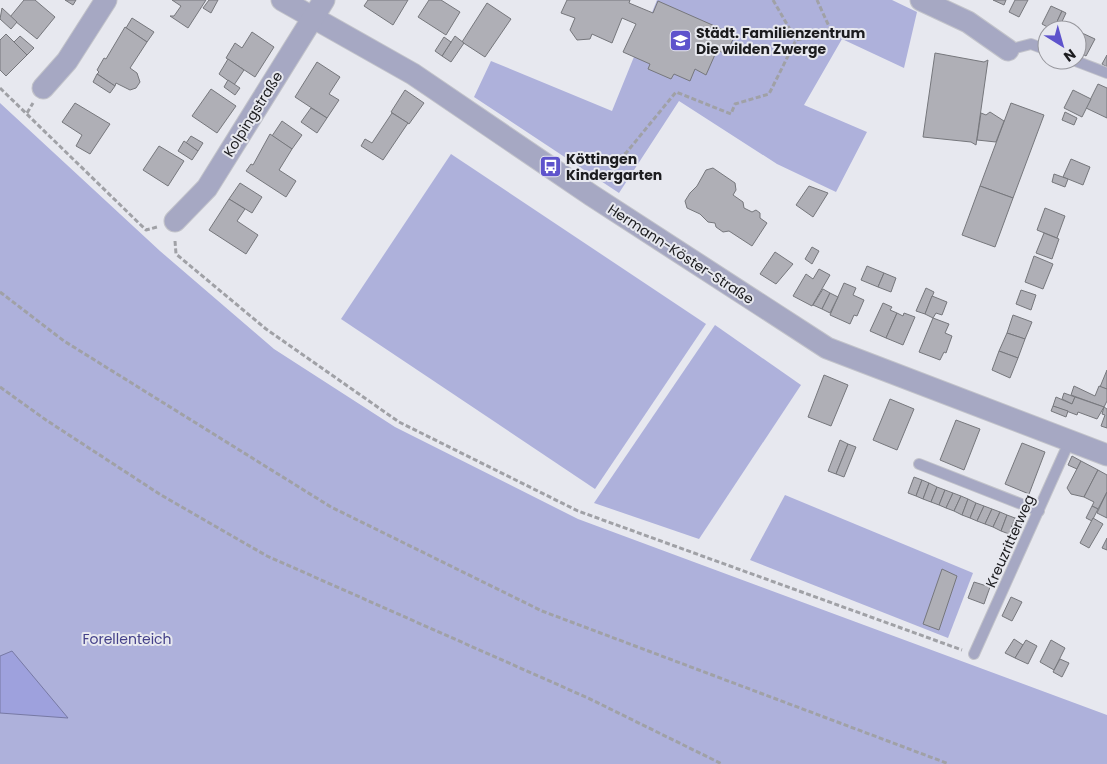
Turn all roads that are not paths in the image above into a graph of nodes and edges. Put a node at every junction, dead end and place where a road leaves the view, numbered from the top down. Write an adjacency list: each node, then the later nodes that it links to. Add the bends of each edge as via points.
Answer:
1 (106, 0): 9 (street, via 67,61)
2 (282, 0): 4 (street, Hermann-Köster-Straße)
3 (921, 0): 6 (street, via 968,22)
4 (319, 8): 10 (street, Kolpingstraße, via 207,188); 11 (street, Hermann-Köster-Straße, via 591,195 827,348)
5 (1037, 46): 6 (lane, via 1030,44)
6 (1008, 50)
7 (1087, 65): 8 (lane)
8 (1107, 73)
9 (43, 88)
10 (175, 221)
11 (1070, 440): 12 (street, Hermann-Köster-Straße); 14 (lane, Kreuzritterweg)
12 (1107, 455)
13 (919, 464): 14 (lane)
14 (1038, 511): 15 (lane, Kreuzritterweg)
15 (974, 654)

